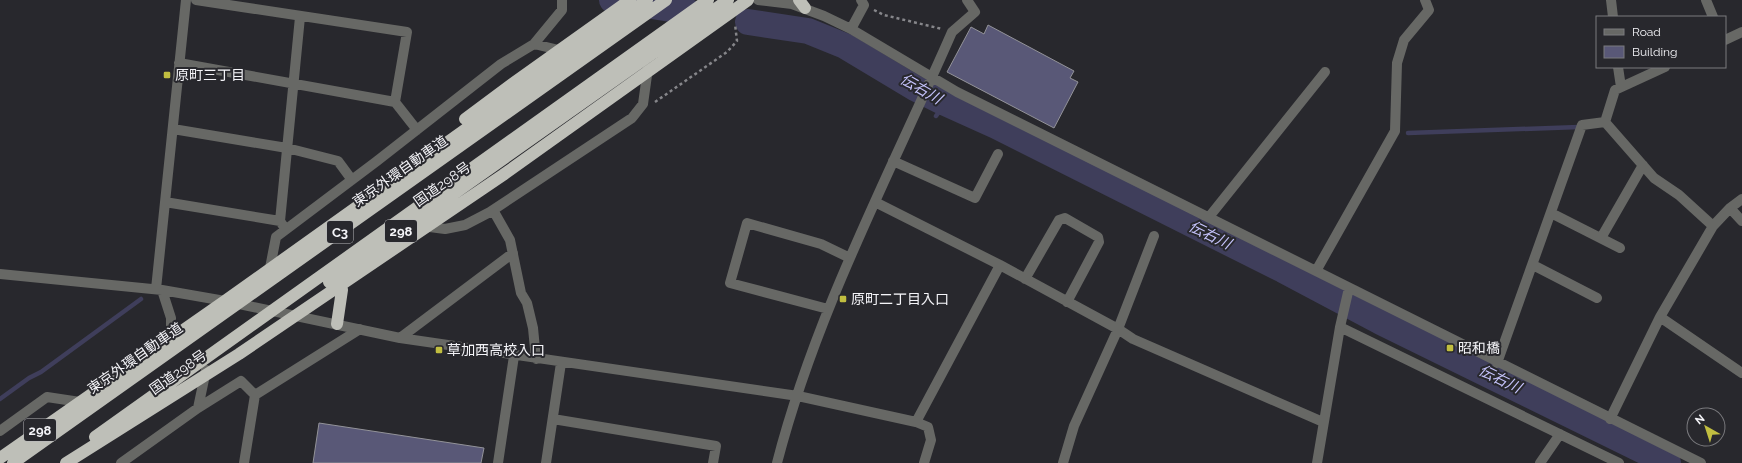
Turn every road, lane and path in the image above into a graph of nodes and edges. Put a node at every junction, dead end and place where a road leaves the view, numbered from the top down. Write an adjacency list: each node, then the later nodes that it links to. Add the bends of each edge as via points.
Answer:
1 (186, 0): 28 (street)
2 (196, 0): 19 (street)
3 (562, 0): 25 (street, via 562,10)
4 (630, 0): 75 (highway, via 512,84 355,202)
5 (647, 0): 26 (highway, 298)
6 (666, 0): 75 (highway, 東京外環自動車道 / C3)
7 (708, 0): 103 (highway, C3)
8 (728, 0): 27 (highway, 国道298号 / 298)
9 (748, 0): 104 (highway, via 496,179 238,354)
10 (758, 0): 16 (street)
11 (967, 0): 22 (street, via 975,12)
12 (1425, 0): 64 (street, via 1429,10 1404,40 1397,63 1395,131)
13 (1611, 0): 17 (street)
14 (1706, 0): 18 (street)
15 (862, 2): 21 (street); 22 (path, via 884,15)
16 (802, 4): 21 (street)
17 (1613, 16)
18 (1713, 16)
19 (300, 17): 33 (street); 35 (street, via 407,32)
20 (735, 21): 36 (path, via 737,41 727,52 653,103)
21 (851, 29): 32 (street)
22 (952, 32): 32 (street)
23 (1742, 32): 24 (street)
24 (1726, 40)
25 (534, 44): 26 (street); 39 (street, via 501,64)
26 (572, 54): 63 (highway, 298)
27 (650, 56): 36 (street); 53 (highway, 国道298号 / 298)
28 (179, 63): 33 (street); 38 (street)
29 (1618, 68): 34 (street)
30 (1663, 68): 34 (street)
31 (1325, 72): 51 (street)
32 (930, 82): 42 (street); 51 (street)
33 (294, 83): 35 (street); 40 (street)
34 (1621, 87): 37 (street, via 1615,90)
35 (395, 102): 39 (street)
36 (642, 104): 49 (street, via 632,118)
37 (1605, 122): 43 (street); 50 (street, via 1582,124)
38 (173, 129): 40 (street); 46 (street)
39 (417, 130): 44 (street)
40 (287, 148): 44 (street, via 338,162); 54 (street)
41 (998, 154): 42 (street, via 975,198)
42 (893, 161): 47 (street)
43 (1643, 166): 55 (street); 57 (street)
44 (352, 180): 54 (street)
45 (1742, 199): 48 (street)
46 (165, 202): 54 (street); 68 (street)
47 (875, 202): 60 (street); 61 (street)
48 (1730, 208): 52 (street); 55 (street)
49 (493, 210): 53 (street, via 465,225 445,229); 59 (street, via 510,240)
50 (1551, 212): 57 (street); 62 (street)
51 (1209, 217): 64 (street)
52 (1742, 221)
53 (410, 224): 66 (highway, 国道298号 / 298)
54 (283, 225): 63 (street, via 276,237)
55 (1713, 226): 76 (street)
56 (1154, 236): 80 (street)
57 (1601, 238): 58 (street)
58 (1620, 248)
59 (513, 253): 82 (street); 84 (street, via 521,294 528,303)
60 (850, 258): 73 (street); 73 (street, via 821,244 747,223 730,283)
61 (1000, 265): 67 (street); 95 (street)
62 (1533, 265): 70 (street); 86 (street)
63 (270, 268): 71 (highway, 298)
64 (1316, 270): 69 (street)
65 (0, 274): 68 (street)
66 (340, 275): 74 (highway, 国道298号 / 298); 78 (highway, via 342,290)
67 (1025, 279): 72 (street); 72 (street, via 1058,220 1065,218 1098,236 1099,242)
68 (159, 290): 71 (street); 81 (street, via 171,318)
69 (1348, 291): 77 (street); 86 (street)
70 (1597, 298)
71 (224, 301): 74 (street); 81 (highway, 298)
72 (1067, 302): 80 (street)
73 (828, 309): 90 (street)
74 (284, 314): 78 (street); 87 (highway, 国道298号 / 298)
75 (221, 316): 102 (highway, 東京外環自動車道 / C3)
76 (1660, 317): 88 (street); 94 (street)
77 (1341, 323): 96 (street); 98 (street)
78 (337, 324): 79 (street)
79 (360, 329): 82 (street); 89 (street)
80 (1118, 329): 96 (street, via 1133,339); 113 (street, via 1074,426)
81 (171, 337): 91 (highway, 298)
82 (400, 338): 83 (street)
83 (514, 356): 84 (street); 108 (street)
84 (536, 359): 85 (street)
85 (561, 362): 90 (street); 93 (street)
86 (1497, 363): 94 (street)
87 (206, 370): 92 (street); 105 (highway, 国道298号 / 298)
88 (1742, 373)
89 (255, 395): 92 (street, via 241,381); 107 (street)
90 (798, 396): 95 (street); 111 (street)
91 (80, 402): 97 (street, via 47,397); 99 (highway, 298)
92 (198, 408): 106 (street)
93 (553, 419): 109 (street); 110 (street, via 716,446)
94 (1610, 419): 116 (street)
95 (916, 422): 112 (street, via 928,427 931,440)
96 (1323, 422): 101 (street)
97 (0, 431)
98 (1560, 434): 100 (street); 114 (street)
99 (0, 458)
100 (1606, 460): 115 (street)
101 (1318, 462)
102 (13, 463)
103 (59, 463)
104 (66, 463)
105 (75, 463)
106 (120, 463)
107 (244, 463)
108 (498, 463)
109 (546, 463)
110 (712, 463)
111 (777, 463)
112 (924, 463)
113 (1063, 463)
114 (1540, 463)
115 (1620, 463)
116 (1701, 463)

